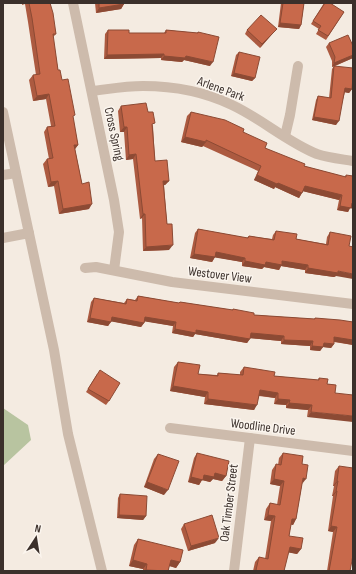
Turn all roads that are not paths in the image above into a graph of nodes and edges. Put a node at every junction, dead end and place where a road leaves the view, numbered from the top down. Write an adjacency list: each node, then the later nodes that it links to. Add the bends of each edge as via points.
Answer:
1 (73, 3): 3 (street, Cross Spring)
2 (298, 66): 5 (street)
3 (92, 91): 5 (street, Arlene Park, via 142,86 195,92 233,105); 12 (street, Cross Spring, via 119,232)
4 (3, 112): 7 (street)
5 (285, 136): 6 (street, Arlene Park, via 318,154)
6 (353, 161)
7 (16, 173): 8 (street); 9 (street)
8 (3, 175)
9 (29, 233): 10 (street); 17 (street, via 54,350 68,434)
10 (3, 238)
11 (85, 268): 12 (street, Westover View)
12 (114, 270): 13 (street, Westover View, via 172,282)
13 (353, 304)
14 (170, 428): 15 (street, Woodline Drive)
15 (250, 438): 16 (street, Woodline Drive); 18 (street, Oak Timber Street)
16 (353, 451)
17 (102, 571)
18 (234, 571)

